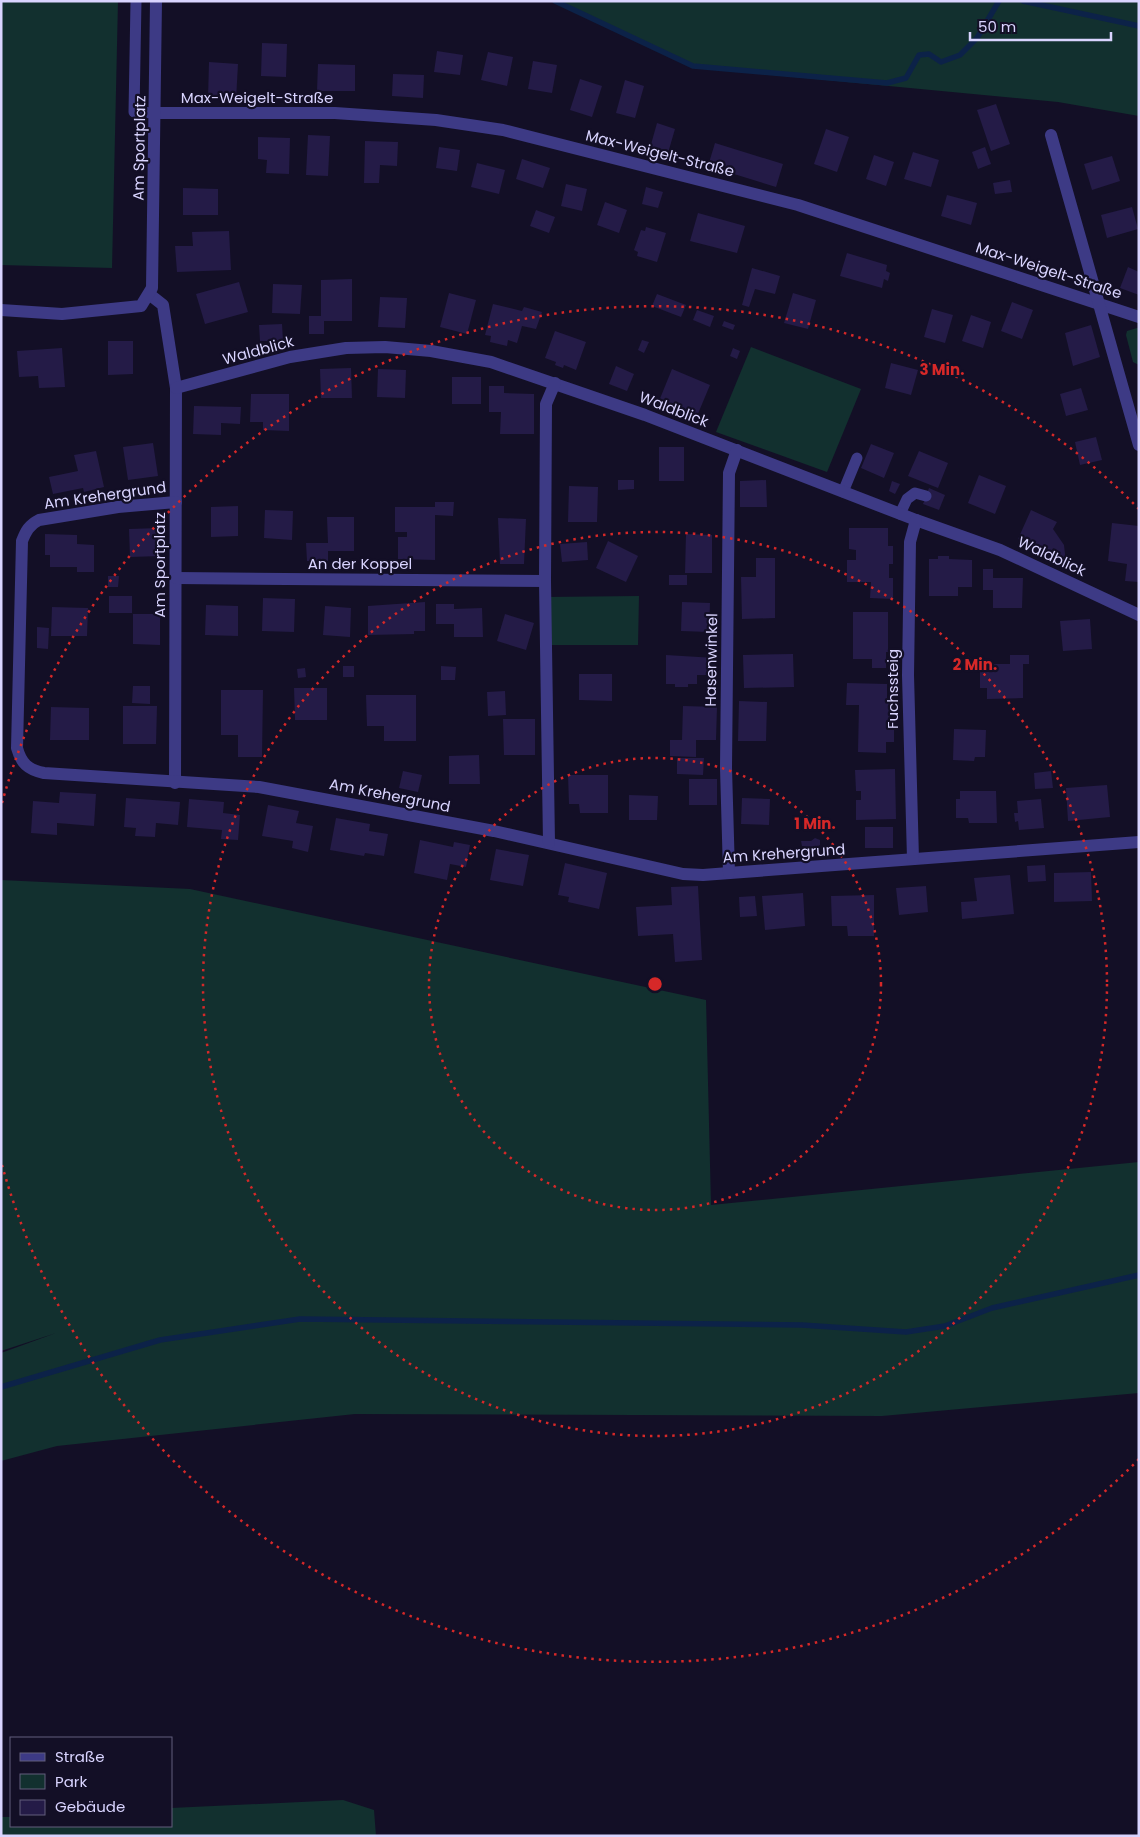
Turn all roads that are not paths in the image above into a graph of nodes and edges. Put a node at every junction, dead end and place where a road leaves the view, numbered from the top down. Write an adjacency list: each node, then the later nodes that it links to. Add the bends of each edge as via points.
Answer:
1 (136, 1): 3 (lane, via 134,112)
2 (156, 1): 3 (street, Am Sportplatz)
3 (156, 113): 5 (street, Am Sportplatz, via 152,288); 6 (street, Max-Weigelt-Straße, via 335,114 436,120 503,130 798,205)
4 (1051, 134): 6 (street)
5 (149, 294): 7 (street, via 141,306 111,311 62,314); 10 (street, Am Sportplatz, via 163,305)
6 (1099, 303): 8 (street, Max-Weigelt-Straße); 11 (street)
7 (1, 310)
8 (1139, 317)
9 (555, 383): 10 (street, Waldblick, via 460,355 385,347 346,348 290,357); 12 (street, Waldblick); 20 (street, via 546,404)
10 (176, 388): 16 (street, Am Sportplatz)
11 (1139, 445)
12 (737, 450): 14 (street, Waldblick); 26 (street, Hasenwinkel, via 728,473 726,768)
13 (857, 458): 14 (lane)
14 (843, 492): 17 (street, Waldblick)
15 (926, 496): 17 (lane, via 915,493 910,496)
16 (176, 502): 19 (street, Am Sportplatz); 22 (street, Am Krehergrund, via 118,507 39,520 25,532 22,541 17,748 26,767 35,771)
17 (900, 514): 18 (street, Waldblick)
18 (916, 520): 21 (street, Waldblick, via 1000,550); 25 (street, Fuchssteig, via 910,542 908,675)
19 (176, 578): 20 (street, An der Koppel); 22 (street, Am Sportplatz)
20 (545, 580): 23 (street)
21 (1139, 616)
22 (175, 783): 23 (street, Am Krehergrund, via 259,787)
23 (549, 842): 26 (street, Am Krehergrund, via 683,874)
24 (1139, 842): 25 (street, Am Krehergrund)
25 (913, 859): 26 (street, Am Krehergrund)
26 (729, 873)

